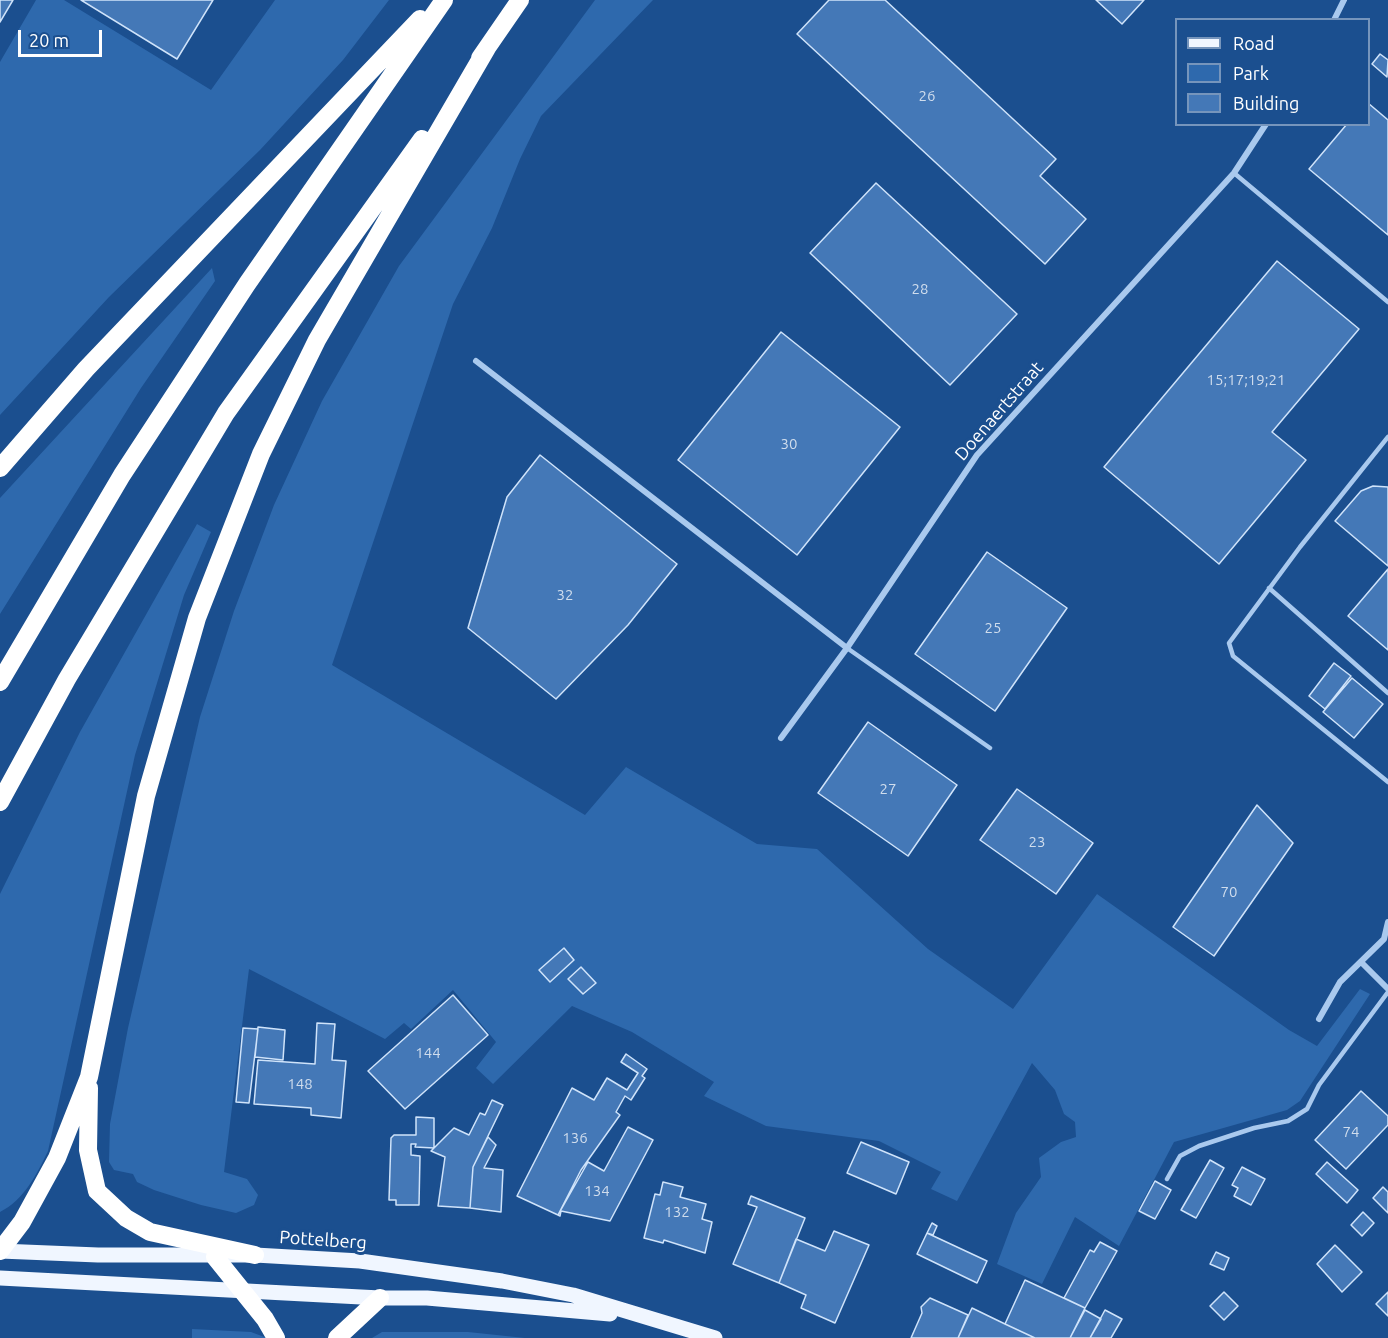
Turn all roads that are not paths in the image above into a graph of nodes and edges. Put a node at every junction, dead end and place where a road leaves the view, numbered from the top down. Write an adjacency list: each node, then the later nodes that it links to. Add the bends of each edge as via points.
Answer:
1 (438, 0): 12 (highway, via 86,369)
2 (444, 0): 15 (highway, via 247,284 122,476)
3 (520, 0): 6 (highway)
4 (1344, 0): 5 (street)
5 (1335, 18)
6 (487, 48): 20 (highway, via 226,413 67,679); 25 (highway, via 317,340 261,454 197,618 146,796)
7 (1265, 126): 8 (street, Doenaertstraat)
8 (1234, 172): 9 (lane); 14 (street, Doenaertstraat, via 977,456)
9 (1388, 302)
10 (477, 361): 14 (street)
11 (1388, 437): 13 (lane)
12 (0, 468)
13 (1269, 588): 16 (lane); 19 (lane, via 1229,643 1233,656)
14 (847, 648): 17 (street, Doenaertstraat); 18 (lane)
15 (0, 682)
16 (1388, 693)
17 (781, 738)
18 (990, 748)
19 (1388, 782)
20 (0, 802)
21 (1388, 922): 22 (street, via 1384,939)
22 (1362, 963): 23 (street); 24 (street, via 1340,982)
23 (1388, 991): 26 (lane, via 1319,1085 1307,1109 1288,1121 1199,1146 1180,1156)
24 (1319, 1019)
25 (89, 1077): 27 (highway, via 57,1158 22,1222); 28 (highway, via 88,1150 97,1191 126,1218 150,1232)
26 (1167, 1179)
27 (0, 1251): 29 (main road, Pottelberg)
28 (255, 1255): 29 (main road, Pottelberg); 33 (main road, Pottelberg, via 360,1261 502,1281 573,1295)
29 (215, 1257): 31 (highway)
30 (0, 1278): 31 (main road, Pottelberg)
31 (239, 1290): 32 (main road, Pottelberg); 34 (highway)
32 (381, 1298): 33 (main road, Pottelberg, via 427,1298); 35 (highway)
33 (637, 1316): 36 (main road, Pottelberg)
34 (276, 1338)
35 (337, 1338)
36 (715, 1338)

